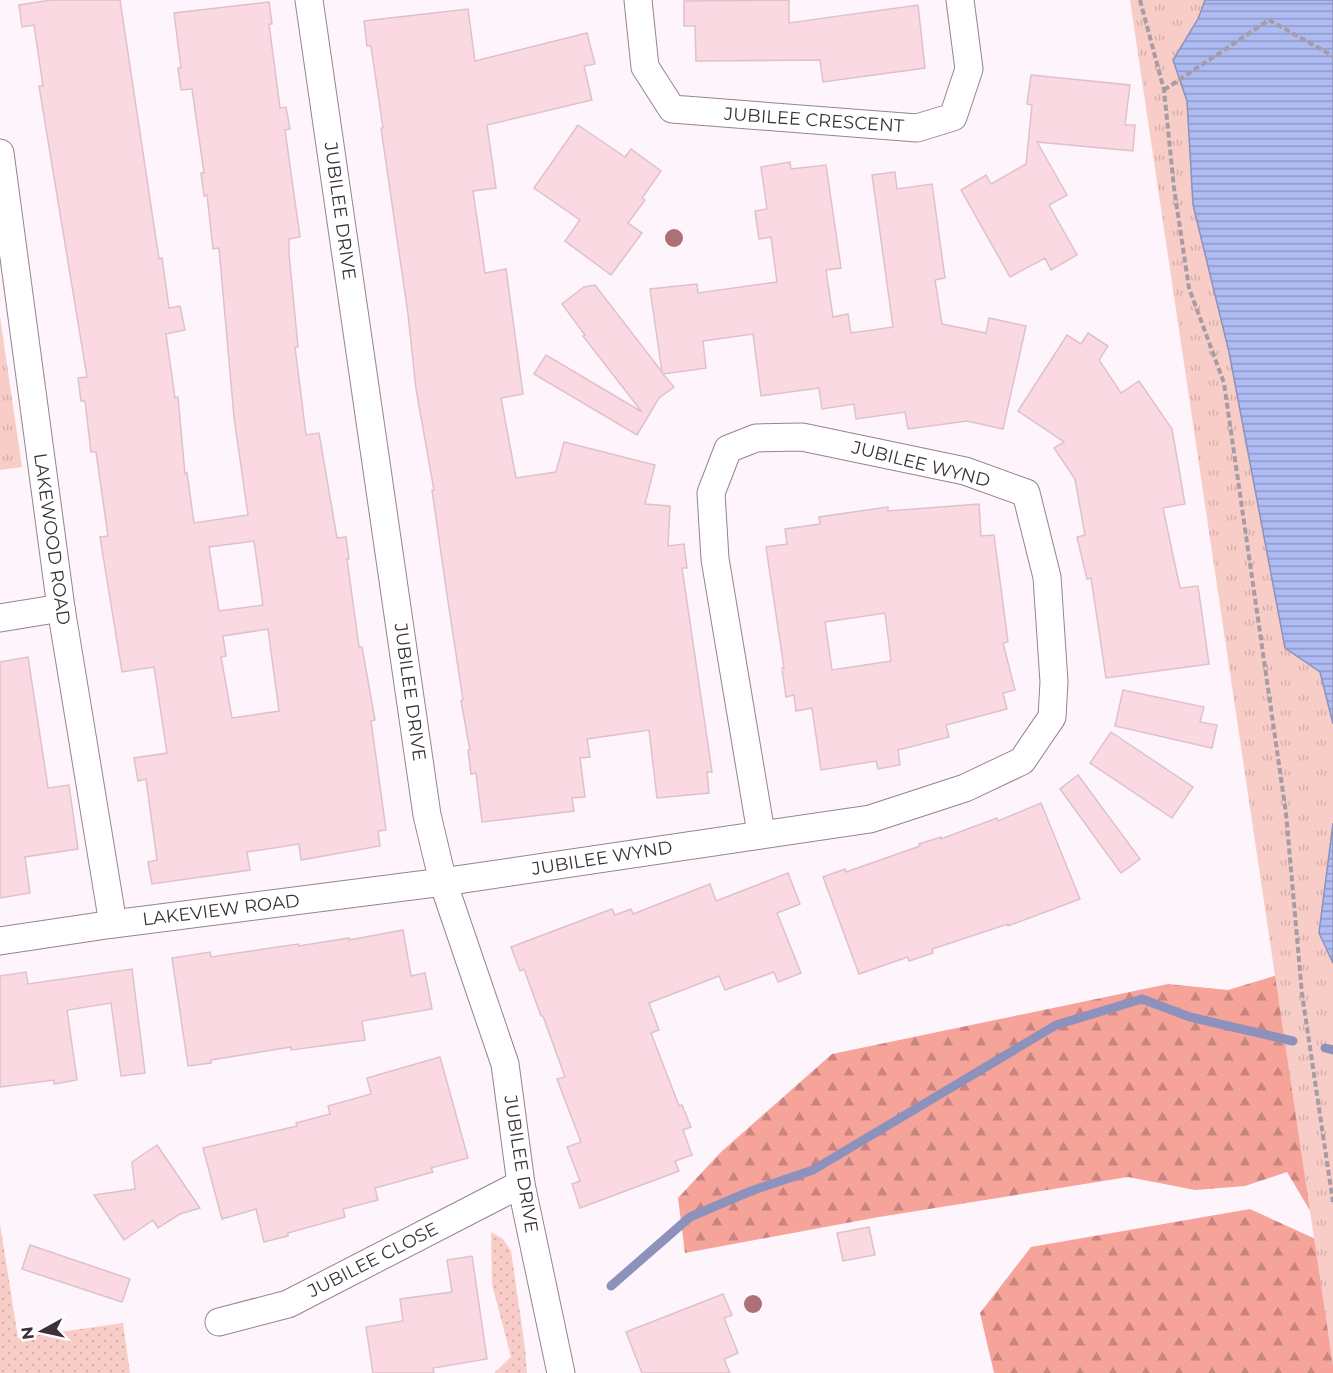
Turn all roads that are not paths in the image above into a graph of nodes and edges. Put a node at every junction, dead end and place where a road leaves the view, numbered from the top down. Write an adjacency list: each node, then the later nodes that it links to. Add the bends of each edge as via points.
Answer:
1 (309, 0): 8 (street, JUBILEE DRIVE, via 426,803)
2 (638, 0): 3 (street, JUBILEE CRESCENT, via 645,67 672,109 917,128 953,117 969,69)
3 (960, 0)
4 (0, 153): 5 (street, LAKEWOOD ROAD)
5 (61, 608): 6 (street); 9 (street, LAKEWOOD ROAD)
6 (0, 618)
7 (761, 833): 7 (street, JUBILEE WYND, via 870,819 965,788 1022,761 1052,717 1053,682 1047,577 1026,493 965,471 802,437 756,438 728,449 711,493 715,559); 8 (street, JUBILEE WYND)
8 (443, 882): 9 (street, LAKEVIEW ROAD); 11 (street, JUBILEE DRIVE, via 505,1064)
9 (113, 924): 10 (street, LAKEVIEW ROAD)
10 (0, 941)
11 (521, 1184): 12 (street, JUBILEE CLOSE, via 288,1304); 13 (street, JUBILEE DRIVE)
12 (219, 1322)
13 (561, 1373)

